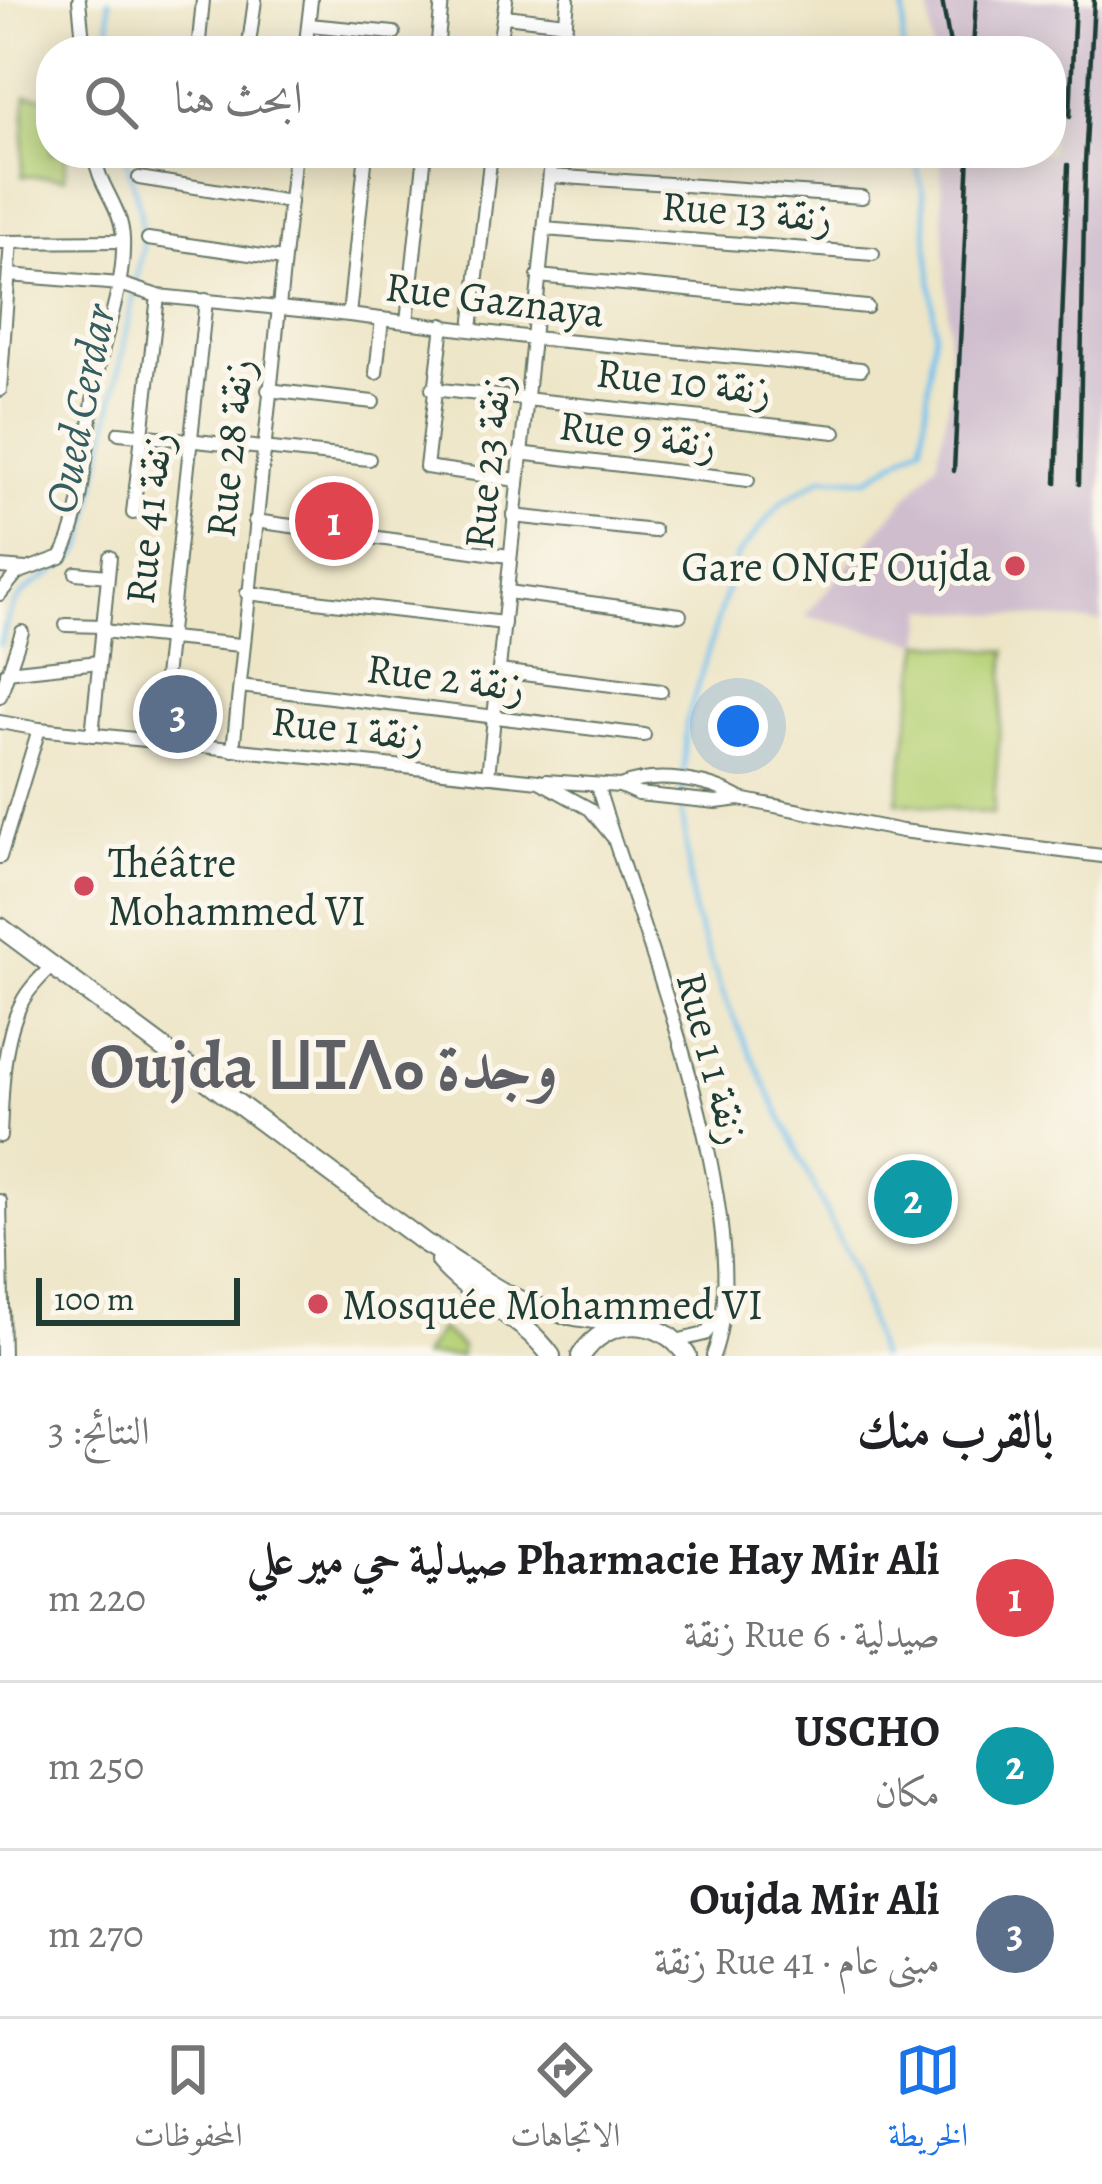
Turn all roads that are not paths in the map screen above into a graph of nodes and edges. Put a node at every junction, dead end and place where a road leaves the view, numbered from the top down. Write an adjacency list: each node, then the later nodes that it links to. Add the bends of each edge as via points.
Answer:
1 (79, 0): 12 (street)
2 (203, 0): 13 (street)
3 (255, 0): 14 (street)
4 (311, 0): 10 (street)
5 (442, 0): 16 (street)
6 (506, 0): 8 (street)
7 (568, 0): 9 (street)
8 (505, 16): 9 (street); 17 (street)
9 (566, 22): 18 (street)
10 (309, 25): 11 (street); 15 (street)
11 (394, 33)
12 (82, 36)
13 (199, 36)
14 (250, 36)
15 (307, 36)
16 (439, 36)
17 (501, 36)
18 (565, 36)
19 (97, 168): 31 (street)
20 (293, 168): 28 (street, Rue 28 زنقة)
21 (365, 168): 43 (street)
22 (423, 168): 45 (street)
23 (488, 168): 47 (street)
24 (551, 168): 25 (street, Rue 23 زنقة)
25 (550, 176): 27 (street); 29 (street, Rue 23 زنقة)
26 (139, 178): 28 (street)
27 (862, 197)
28 (290, 202): 34 (street, Rue 28 زنقة)
29 (544, 229): 33 (street, Rue 13 زنقة); 36 (street, Rue 23 زنقة)
30 (148, 239): 34 (street)
31 (123, 241): 32 (street); 37 (street)
32 (5, 242): 35 (street)
33 (873, 254)
34 (283, 259): 42 (street, Rue 28 زنقة)
35 (9, 275): 37 (street, Rue Gaznaya); 40 (street)
36 (538, 276): 41 (street); 48 (street, Rue 23 زنقة)
37 (122, 285): 38 (street, Rue Gaznaya); 72 (street, via 97,372 70,538 61,557)
38 (158, 296): 39 (street, Rue Gaznaya); 58 (street)
39 (206, 300): 42 (street, Rue Gaznaya); 59 (street, Rue 41 زنقة)
40 (3, 307): 51 (street)
41 (866, 307)
42 (278, 308): 43 (street, Rue Gaznaya); 53 (street, Rue 28 زنقة)
43 (350, 315): 44 (street, Rue Gaznaya)
44 (382, 319): 45 (street, Rue Gaznaya); 50 (street)
45 (407, 322): 46 (street, Rue Gaznaya)
46 (443, 326): 47 (street, Rue Gaznaya); 52 (street)
47 (472, 329): 48 (street, Rue Gaznaya)
48 (533, 338): 49 (street, Rue Gaznaya); 54 (street, Rue 23 زنقة)
49 (861, 369)
50 (376, 373)
51 (0, 385)
52 (432, 389): 54 (street, Rue 10 زنقة); 63 (street, via 426,467)
53 (268, 390): 55 (street); 60 (street, Rue 28 زنقة)
54 (526, 398): 56 (street, Rue 10 زنقة); 61 (street, Rue 23 زنقة)
55 (373, 402)
56 (835, 432)
57 (119, 433): 58 (street)
58 (141, 435): 59 (street); 65 (street)
59 (188, 439): 60 (street); 83 (street, Rue 41 زنقة)
60 (262, 448): 62 (street); 67 (street, Rue 28 زنقة)
61 (519, 453): 63 (street, Rue 23 زنقة); 64 (street, Rue 9 زنقة)
62 (369, 459)
63 (517, 480): 66 (street, Rue 23 زنقة)
64 (748, 480)
65 (133, 513)
66 (513, 516): 68 (street); 69 (street, Rue 23 زنقة)
67 (255, 521): 69 (street); 76 (street, Rue 28 زنقة)
68 (654, 531)
69 (509, 556): 75 (street, Rue 23 زنقة)
70 (110, 557): 74 (street)
71 (0, 567): 72 (street)
72 (28, 569): 77 (street)
73 (76, 573): 74 (street)
74 (108, 576): 81 (street)
75 (508, 592): 78 (street); 79 (street, Rue 23 زنقة)
76 (248, 593): 79 (street); 84 (street, Rue 28 زنقة)
77 (0, 594)
78 (680, 615)
79 (504, 623): 86 (street, Rue 23 زنقة)
80 (66, 625): 81 (street)
81 (102, 628): 83 (street); 85 (street)
82 (22, 632): 87 (street)
83 (170, 636): 84 (street); 96 (street, Rue 41 زنقة)
84 (240, 645): 88 (street, Rue 28 زنقة)
85 (99, 662): 87 (street); 94 (street)
86 (499, 671): 89 (street); 91 (street, Rue 23 زنقة)
87 (7, 672): 90 (street)
88 (240, 686): 91 (street, Rue 2 زنقة); 97 (street, Rue 28 زنقة)
89 (661, 691)
90 (0, 696)
91 (494, 717): 95 (street, Rue 2 زنقة); 98 (street, Rue 23 زنقة)
92 (0, 722): 93 (street)
93 (39, 729): 94 (street, Rue زنقة 1); 104 (street)
94 (92, 734): 96 (street, Rue زنقة 1)
95 (644, 735)
96 (158, 742): 97 (street, Rue زنقة 1)
97 (232, 750): 98 (street, Rue زنقة 1)
98 (488, 776): 99 (street, Rue زنقة 1)
99 (538, 781): 100 (street); 103 (street, via 590,809)
100 (597, 784): 101 (street); 103 (street, Rue 1 زنقة 1)
101 (620, 786): 102 (street, via 638,794); 102 (street, via 641,778 719,786)
102 (740, 799): 105 (street, via 902,831)
103 (612, 836): 111 (street, Rue 1 زنقة 1, via 698,1113)
104 (0, 856)
105 (1102, 856)
106 (0, 927): 107 (main road)
107 (52, 965): 108 (street, via 18,1009); 110 (main road)
108 (0, 1136)
109 (0, 1201): 114 (street)
110 (425, 1244): 112 (main road, via 533,1306); 115 (main road)
111 (725, 1302): 113 (street); 117 (street, Rue 1 زنقة 1)
112 (635, 1324): 113 (main road); 116 (main road, via 607,1330)
113 (685, 1350)
114 (3, 1356)
115 (551, 1356)
116 (580, 1356)
117 (713, 1356)

